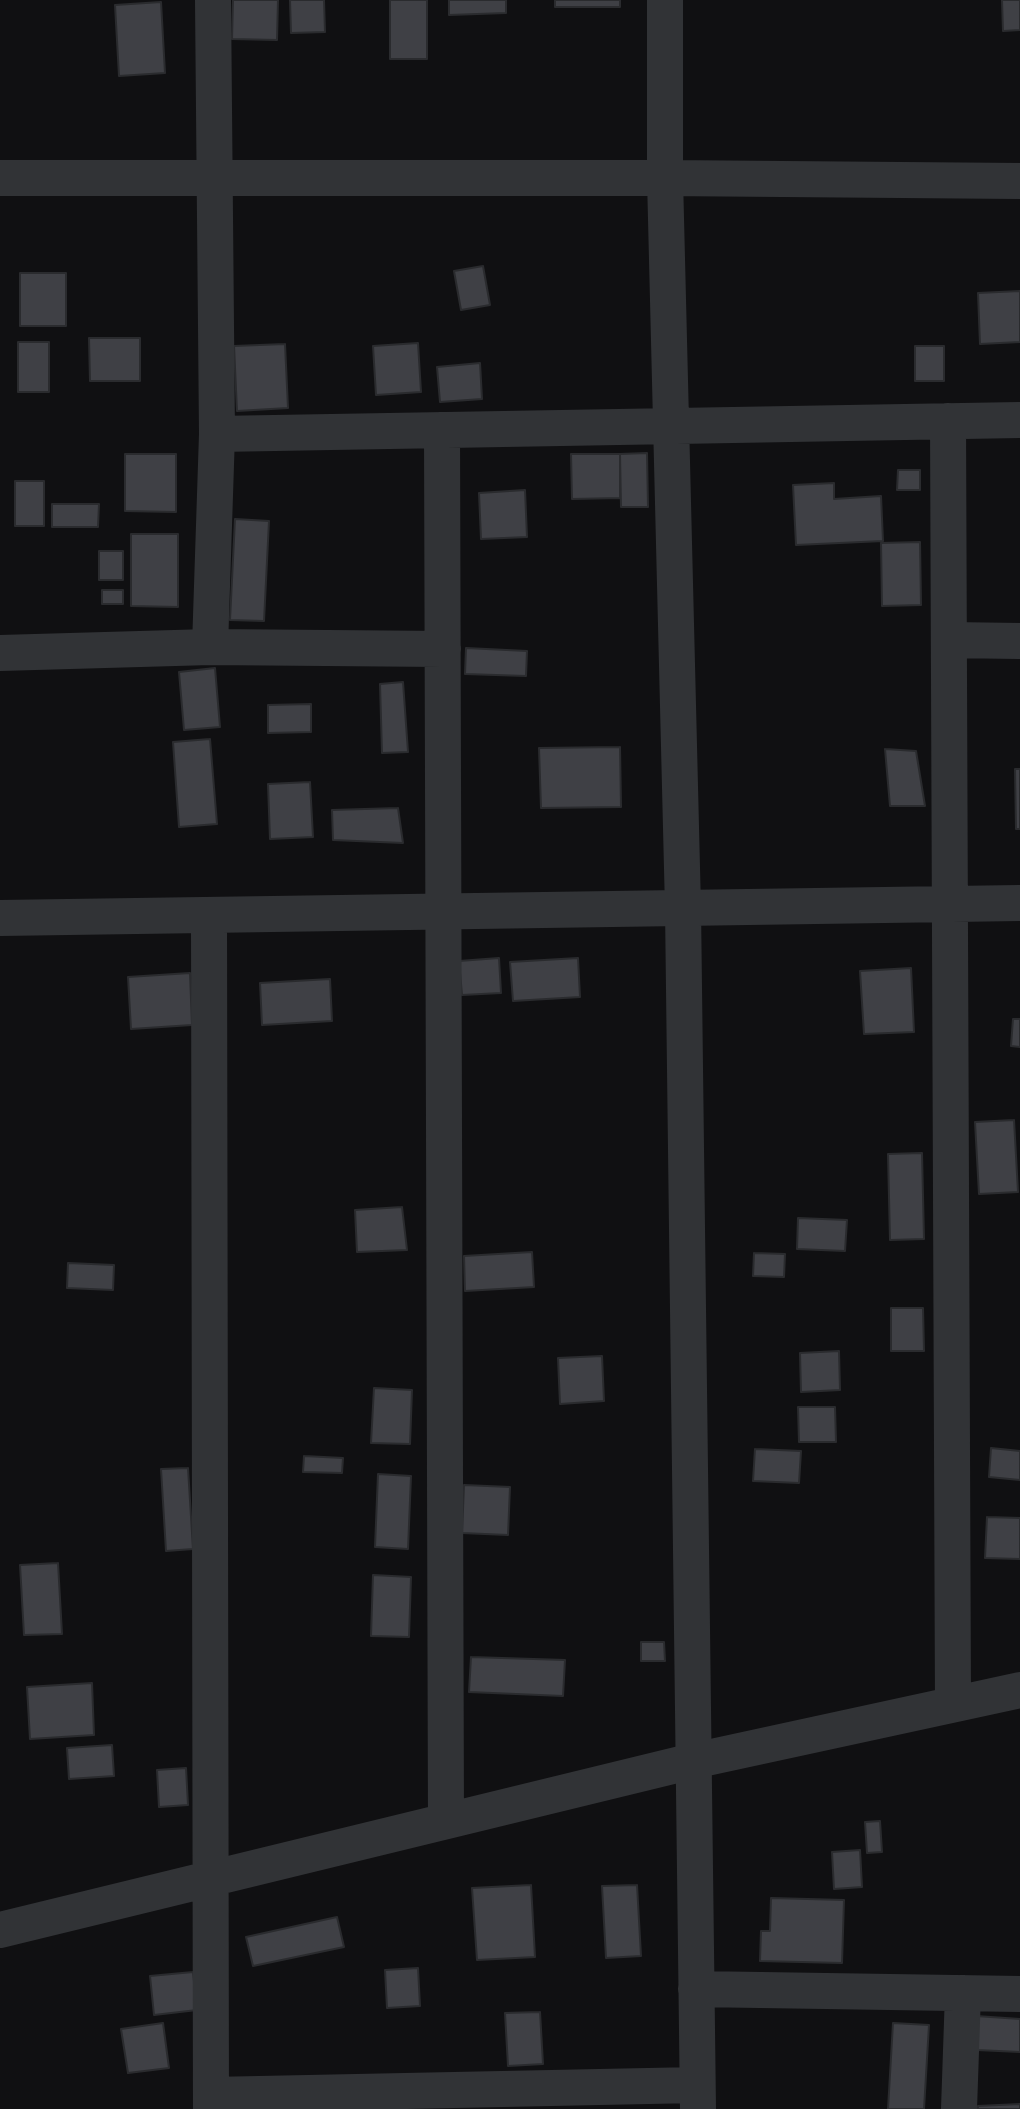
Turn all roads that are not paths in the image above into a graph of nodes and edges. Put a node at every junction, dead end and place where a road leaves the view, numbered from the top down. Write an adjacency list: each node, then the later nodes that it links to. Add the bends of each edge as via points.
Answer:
1 (213, 0): 4 (street)
2 (665, 0): 5 (street)
3 (0, 178): 4 (street)
4 (213, 178): 5 (street); 11 (street)
5 (665, 178): 6 (street); 9 (street)
6 (1020, 181)
7 (1020, 420): 8 (street)
8 (948, 421): 9 (street); 12 (street)
9 (672, 426): 10 (street); 19 (street)
10 (442, 430): 11 (street); 15 (street)
11 (217, 434): 14 (street)
12 (949, 640): 13 (street); 18 (street)
13 (1020, 641)
14 (210, 647): 15 (street); 16 (street)
15 (443, 649): 20 (street)
16 (0, 653)
17 (1020, 903): 18 (street)
18 (950, 904): 19 (street); 24 (street)
19 (683, 908): 20 (street); 25 (street)
20 (444, 911): 21 (street); 26 (street)
21 (209, 915): 22 (street); 27 (street)
22 (0, 918)
23 (1020, 1690): 24 (street)
24 (953, 1704): 25 (street)
25 (693, 1761): 26 (street); 29 (street)
26 (446, 1821): 27 (street)
27 (210, 1878): 28 (street); 34 (street)
28 (0, 1930)
29 (696, 1989): 30 (street); 32 (street)
30 (963, 1993): 31 (street); 35 (street)
31 (1020, 1994)
32 (698, 2097): 33 (street)
33 (438, 2100): 34 (street)
34 (211, 2102)
35 (959, 2109)

